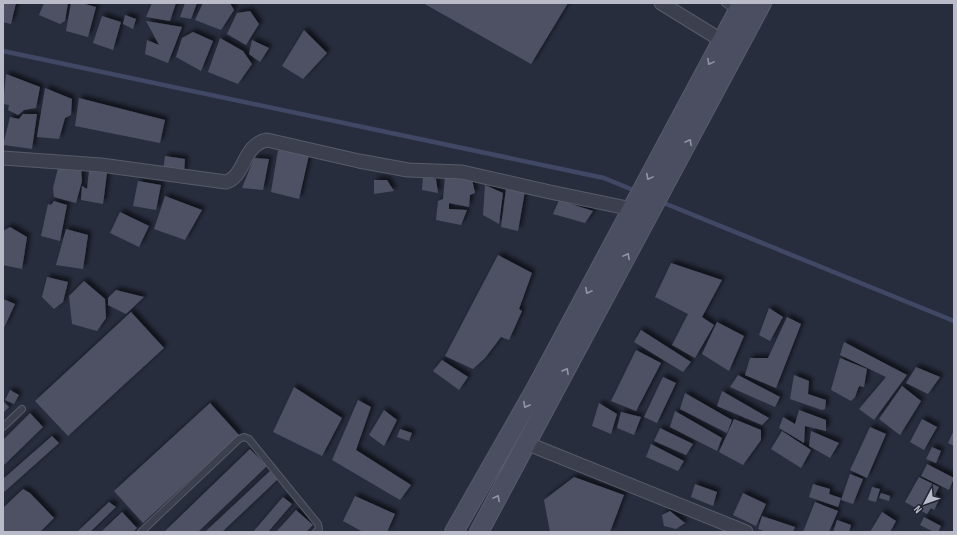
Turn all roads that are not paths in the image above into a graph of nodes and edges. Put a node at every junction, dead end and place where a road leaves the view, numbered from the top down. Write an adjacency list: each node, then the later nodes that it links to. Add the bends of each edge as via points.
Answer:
1 (661, 3): 4 (street)
2 (762, 3): 9 (main road, one-way to 2)
3 (735, 6): 4 (main road)
4 (721, 40): 6 (main road, one-way to 6)
5 (3, 158): 6 (street, via 101,166 226,182 237,174 248,152 267,140 408,170 462,172)
6 (632, 209): 13 (main road, one-way to 13, via 536,388)
7 (22, 409): 8 (lane)
8 (3, 426)
9 (526, 443): 10 (street); 14 (main road, one-way to 9)
10 (717, 527): 15 (street)
11 (140, 532): 12 (lane, via 244,437 249,439 318,524 319,529)
12 (316, 532)
13 (454, 532)
14 (479, 532)
15 (746, 532)

